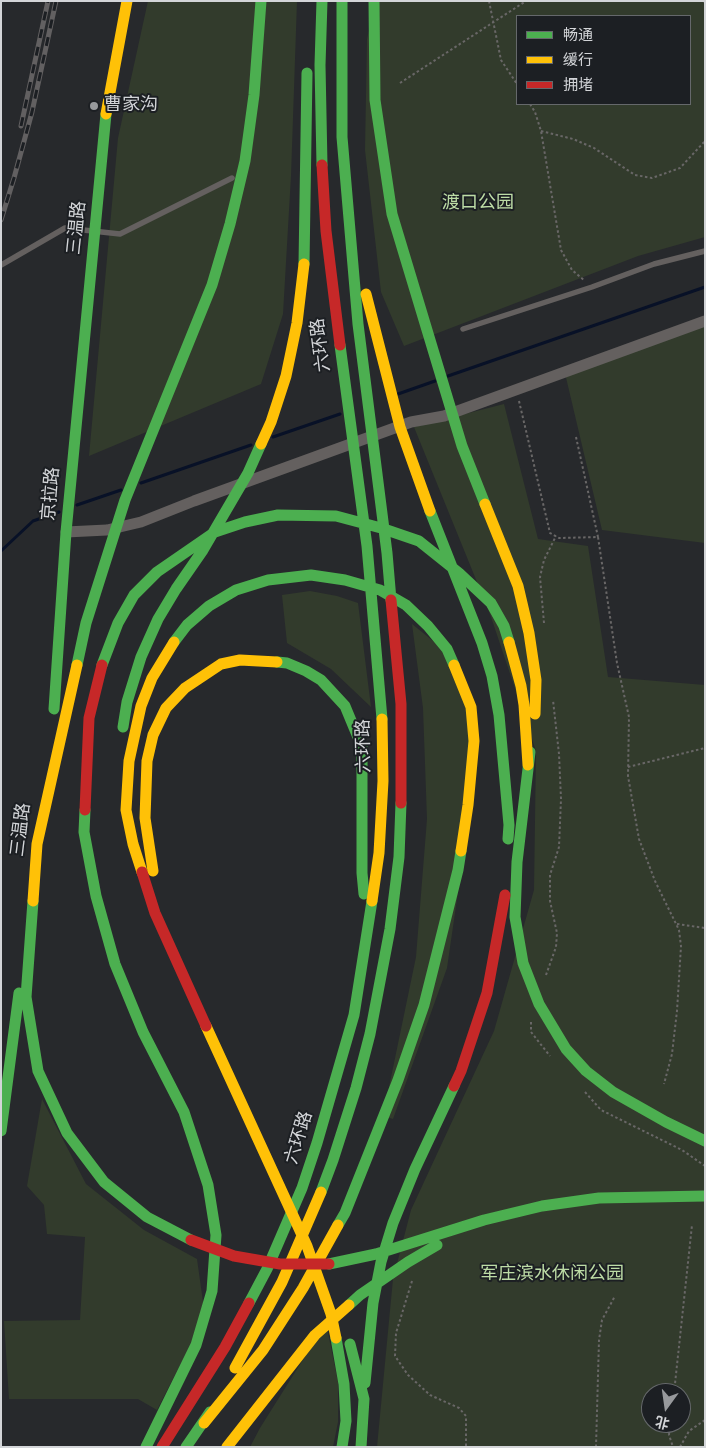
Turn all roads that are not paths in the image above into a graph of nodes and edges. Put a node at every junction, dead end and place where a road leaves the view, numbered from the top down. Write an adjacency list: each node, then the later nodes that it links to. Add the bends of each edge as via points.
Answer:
1 (127, 1): 8 (highway, 三温路, via 107,109)
2 (261, 1): 24 (highway, via 245,161 230,224 212,285 124,500 86,623 37,844 26,997 38,1071 67,1133 104,1182 147,1218 181,1236 234,1256 280,1264 331,1264 376,1254)
3 (316, 1): 17 (highway, via 306,94 304,273 298,323 286,376 271,422 248,472 158,619 141,657 127,702 121,740 120,778)
4 (322, 1): 18 (highway, 六环路, via 321,131 326,231 366,546 382,714 379,853)
5 (342, 1): 9 (highway, 六环路, via 342,137)
6 (374, 1): 16 (highway, via 375,100 392,214 462,446 518,586 529,633 536,680 535,724)
7 (232, 178): 8 (lane, via 120,234)
8 (95, 232): 11 (lane, via 65,228); 14 (highway, 三温路)
9 (350, 234): 25 (highway, via 400,426 492,676 509,825 504,907 487,993 461,1071 408,1187 381,1262); 26 (highway, 六环路, via 387,553 400,704 402,784 399,857 390,929 370,1034 333,1160 282,1282)
10 (705, 251): 13 (lane, via 654,264)
11 (1, 265)
12 (705, 321): 15 (street, via 444,416 411,422 141,522 107,530)
13 (463, 329)
14 (72, 458): 15 (highway, 京拉路)
15 (66, 532): 21 (highway, 三温路, via 55,702)
16 (528, 765): 22 (highway, via 517,862 515,917 524,963 539,1004 566,1049 586,1071 613,1092); 27 (highway, via 521,686 504,626 491,603 419,541 389,530 336,516 278,515 214,532 156,572 134,595 118,623 101,668 89,718 84,832 96,896 115,964 143,1032 184,1112 208,1185 216,1235 212,1291 196,1345)
17 (126, 810): 26 (highway, via 129,761 141,706 168,649 186,625 209,606 236,590 268,580 311,575 344,580 380,590 406,605 447,649 471,707 472,773 458,870 424,1005 398,1080 345,1212 303,1288 263,1350); 31 (highway, via 155,913 307,1246 323,1290 333,1323 344,1384 346,1421)
18 (368, 929): 19 (highway, via 362,873 362,748 345,706 321,680 288,663 240,660 221,664 185,688 166,708 153,735 145,790 150,859 164,909); 28 (highway, 六环路, via 354,1015 302,1188 267,1269 225,1347)
19 (184, 949)
20 (196, 976): 25 (highway, via 328,1274)
21 (1, 1132)
22 (705, 1141)
23 (705, 1196): 24 (highway, via 599,1198 542,1206)
24 (484, 1220): 30 (highway, via 408,1262 337,1314 315,1335)
25 (364, 1399): 32 (highway)
26 (204, 1423): 29 (highway, 六环路)
27 (146, 1447)
28 (162, 1447)
29 (186, 1447)
30 (227, 1447)
31 (342, 1447)
32 (361, 1447)

